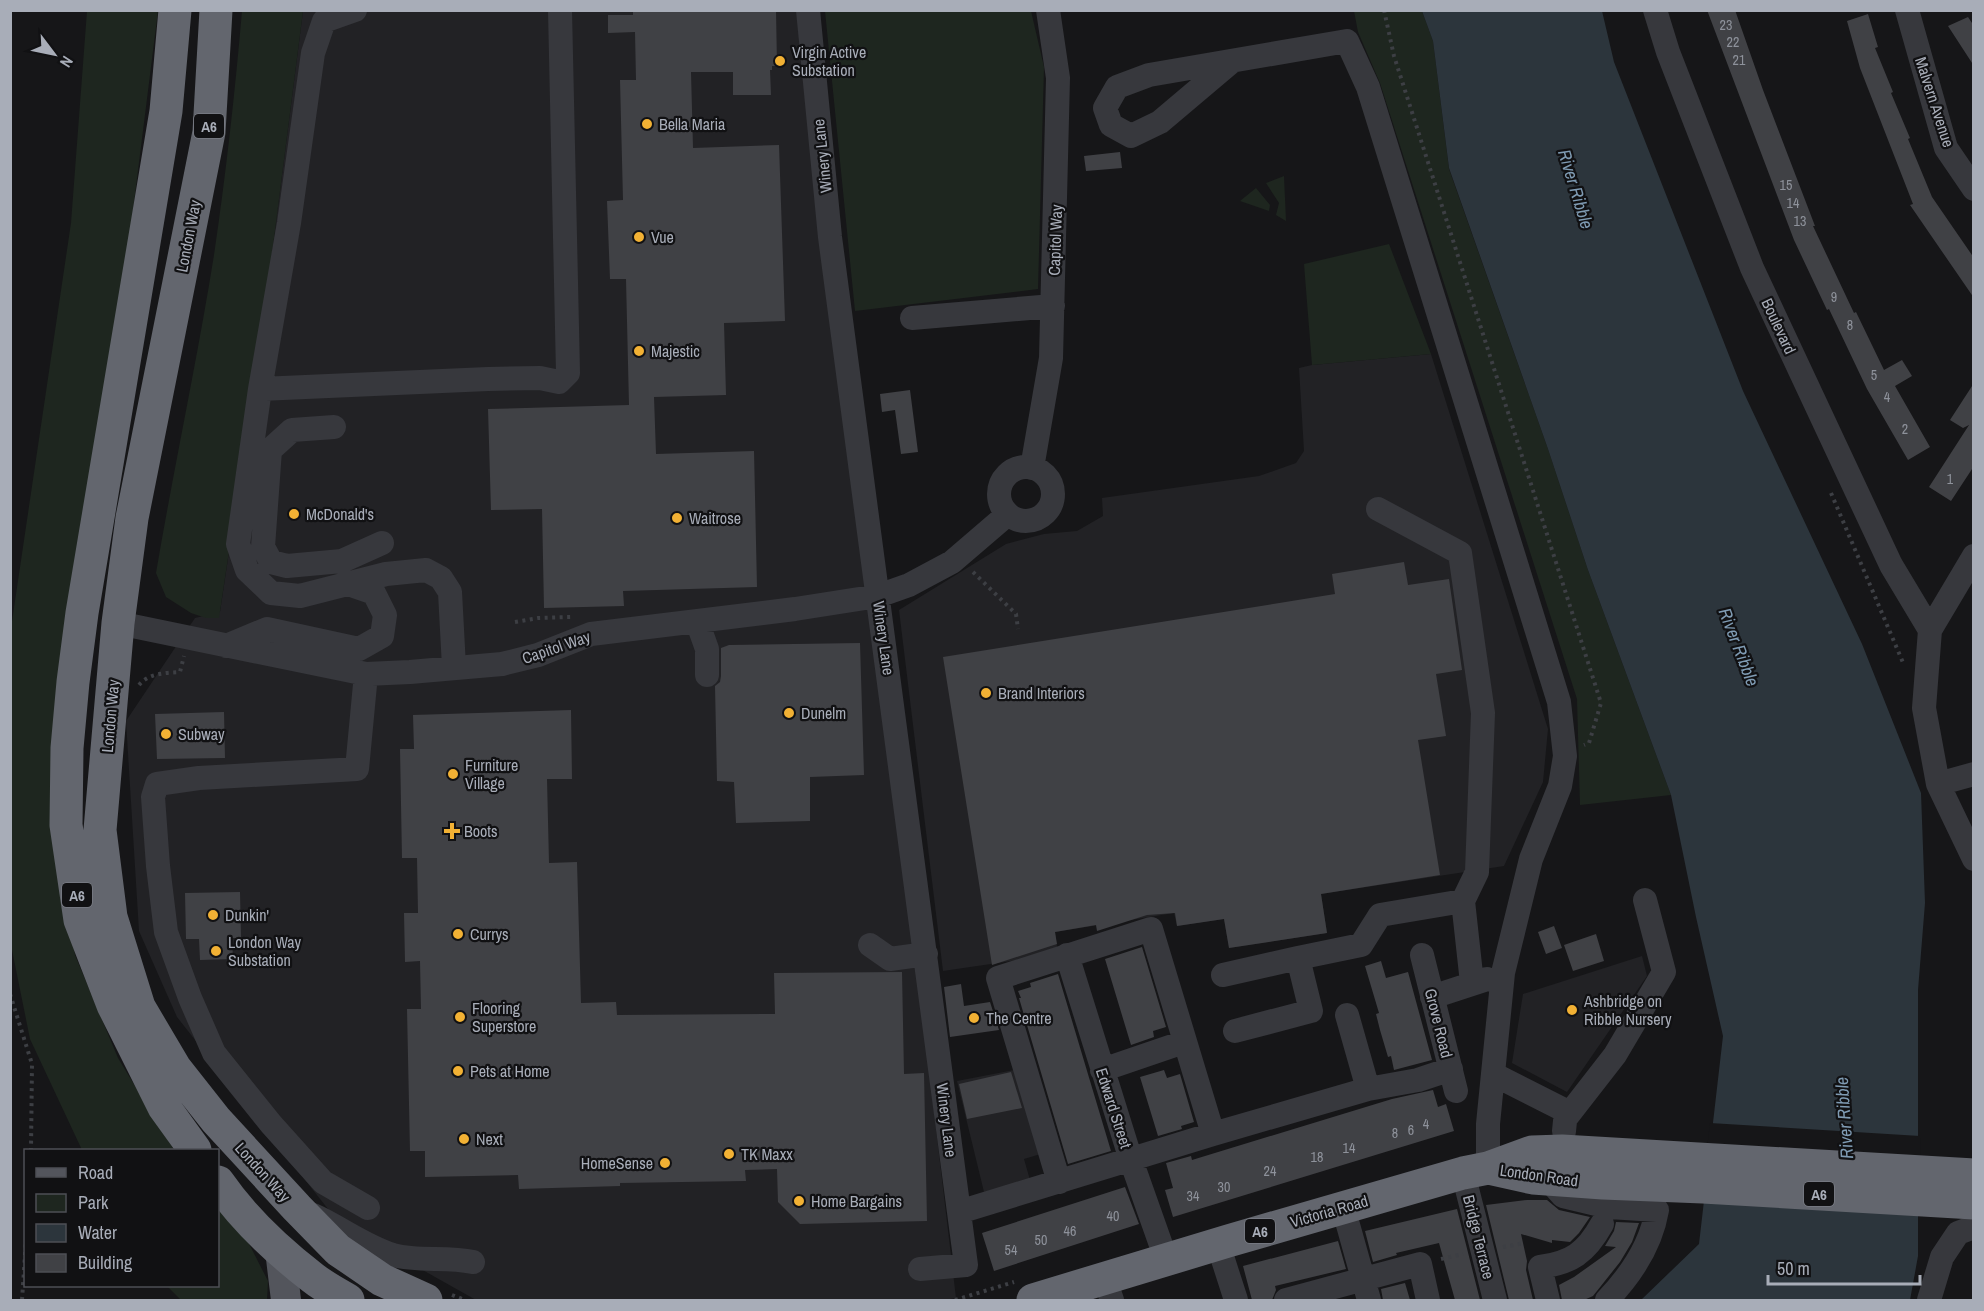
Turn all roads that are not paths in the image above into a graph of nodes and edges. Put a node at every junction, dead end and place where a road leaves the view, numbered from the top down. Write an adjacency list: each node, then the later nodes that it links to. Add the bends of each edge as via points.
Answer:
1 (175, 10): 22 (highway, A6, via 166,111)
2 (216, 10): 24 (highway, London Way / A6, via 209,132 132,518)
3 (355, 10): 13 (street, via 324,21 313,53)
4 (560, 10): 13 (street, via 568,373 559,382 540,378)
5 (808, 10): 21 (street, Winery Lane, via 830,237)
6 (1048, 10): 11 (street, Capitol Way, via 1058,78)
7 (1655, 10): 25 (street, Boulevard, via 1752,267 1891,565)
8 (1906, 10): 10 (street, Malvern Avenue, via 1946,147)
9 (1231, 62): 9 (street, via 1160,122 1131,136 1111,126 1106,108 1117,87 1149,75); 40 (street, Bridge Terrace, via 1347,41 1368,87 1559,702 1565,756 1560,786 1531,859)
10 (1974, 189)
11 (1053, 306): 12 (street); 15 (street, Capitol Way, via 1051,358)
12 (912, 318)
13 (260, 389): 20 (street, via 238,544 247,570 271,593 300,596)
14 (334, 428): 18 (street, via 292,430 270,450 263,547 271,562 287,566 342,561)
15 (1032, 468): 17 (street, via 1014,470 1002,480 1000,501); 17 (street, via 1050,482 1053,493 1049,508 1042,516 1027,521)
16 (1378, 509): 34 (street, via 1460,553 1483,713 1477,872)
17 (1008, 514): 21 (street, Capitol Way, via 952,562)
18 (382, 543)
19 (1974, 556): 25 (street)
20 (348, 584): 26 (street, via 374,593 385,615 382,636 359,649 267,629); 27 (street, via 386,574 426,570 441,578 450,592)
21 (878, 596): 23 (street, Capitol Way); 36 (street, Winery Lane)
22 (82, 613): 24 (highway); 52 (highway, A6, via 68,748 66,825 80,920 113,1005 164,1107)
23 (698, 621): 27 (street, Capitol Way, via 591,634 502,664); 29 (street, via 707,649)
24 (118, 623): 26 (street, Capitol Way); 62 (highway, London Way / A6, via 100,830 111,917 139,1007 175,1068 216,1120)
25 (1930, 630): 31 (street, via 1924,708)
26 (226, 646): 28 (street, Capitol Way)
27 (454, 668): 28 (street, Capitol Way)
28 (366, 674): 63 (street, via 357,769 199,778 157,784 153,797 166,932 214,1053 323,1182)
29 (707, 675)
30 (1974, 774): 31 (street)
31 (1938, 783): 32 (street)
32 (1974, 859)
33 (1645, 900): 50 (street, via 1664,972 1615,1054)
34 (1462, 901): 39 (street, via 1380,915 1362,945); 42 (street)
35 (870, 945): 36 (street, via 891,959)
36 (926, 954): 64 (street, Winery Lane)
37 (1066, 955): 46 (street, via 1151,929); 47 (street, Edward Street); 57 (street, via 998,978)
38 (1422, 955): 43 (street, Grove Road)
39 (1298, 958): 41 (street); 45 (street, via 1311,1011)
40 (1503, 973): 42 (street); 48 (street, Bridge Terrace)
41 (1223, 975)
42 (1472, 983): 43 (street)
43 (1432, 996): 49 (street, Grove Road, via 1453,1080 1418,1080)
44 (1347, 1015): 49 (street)
45 (1235, 1031)
46 (1184, 1042): 47 (street); 51 (street)
47 (1102, 1070): 53 (street, Edward Street)
48 (1493, 1074): 50 (street, via 1566,1112); 55 (street, Bridge Terrace, via 1488,1124)
49 (1368, 1089): 51 (street)
50 (1566, 1118): 54 (street)
51 (1213, 1134): 53 (street)
52 (194, 1149)
53 (1131, 1160): 57 (street); 69 (street, Edward Street)
54 (1555, 1165): 55 (highway, London Road / A6, via 1532,1152); 59 (highway, London Road / A6); 84 (street, via 1563,1196 1609,1207 1657,1210 1641,1256)
55 (1476, 1170): 61 (highway, Victoria Road / A6); 82 (street, Bridge Terrace)
56 (1974, 1175): 59 (highway, A6)
57 (1059, 1182): 64 (street)
58 (219, 1183): 68 (highway)
59 (1935, 1187): 60 (highway, A6)
60 (1974, 1203)
61 (1343, 1207): 67 (highway, Victoria Road / A6); 74 (street)
62 (297, 1208): 70 (street, via 394,1255); 72 (highway, London Way / A6, via 338,1250)
63 (368, 1208)
64 (959, 1212): 71 (street, Winery Lane, via 966,1265)
65 (1602, 1224): 83 (street, via 1581,1254 1540,1268)
66 (1974, 1227): 85 (street, via 1958,1233 1942,1257)
67 (1218, 1244): 69 (highway, Victoria Road / A6); 79 (street)
68 (280, 1250): 75 (highway); 76 (main road)
69 (1166, 1259): 73 (highway, Victoria Road / A6)
70 (473, 1262)
71 (920, 1269)
72 (382, 1280): 75 (main road); 77 (highway, London Way / A6)
73 (1108, 1290): 78 (highway, Victoria Road / A6)
74 (1365, 1290): 80 (street); 81 (street, via 1420,1264)
75 (340, 1299)
76 (286, 1300)
77 (426, 1300)
78 (1034, 1300)
79 (1236, 1300)
80 (1286, 1300)
81 (1428, 1300)
82 (1495, 1300)
83 (1548, 1300)
84 (1607, 1300)
85 (1929, 1300)

